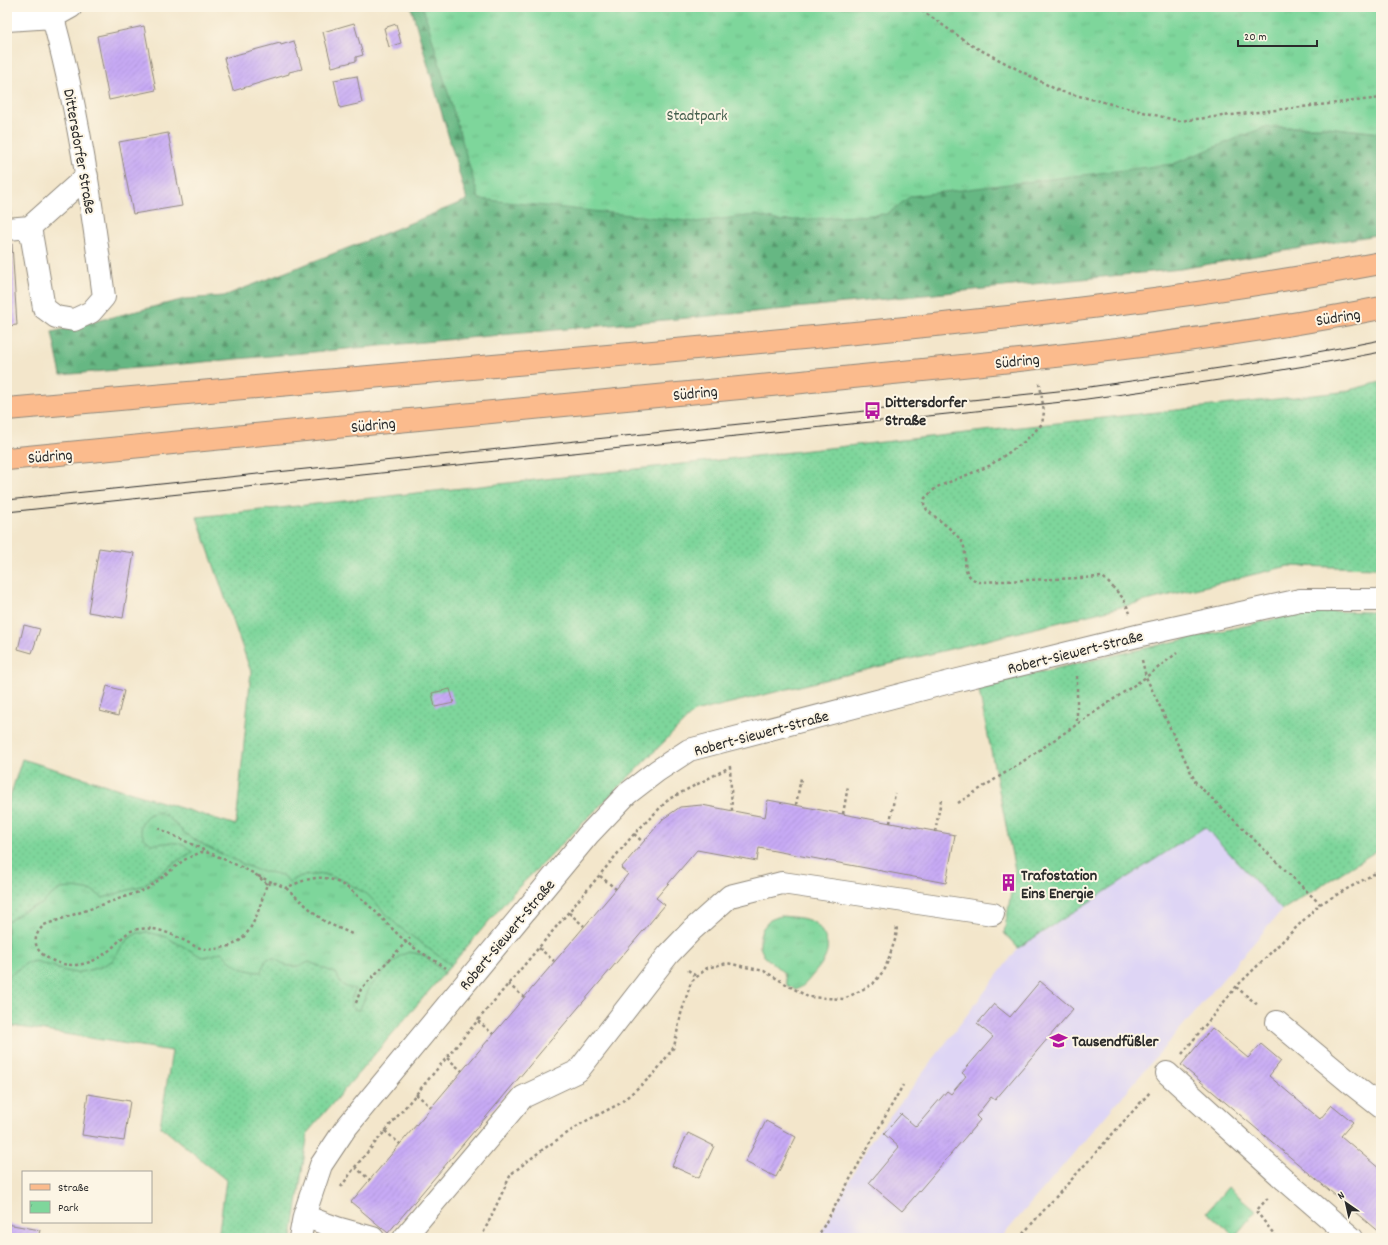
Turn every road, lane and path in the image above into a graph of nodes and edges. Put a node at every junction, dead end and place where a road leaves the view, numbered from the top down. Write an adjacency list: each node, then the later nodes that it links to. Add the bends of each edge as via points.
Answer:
1 (917, 7): 4 (path, via 971,45 1059,91 1178,121)
2 (58, 10): 3 (street); 5 (street, Dittersdorfer Straße, via 65,66)
3 (7, 20)
4 (1381, 98)
5 (88, 176): 6 (street); 6 (street, Dittersdorfer Straße, via 104,297 91,312 74,320 56,317 44,308)
6 (30, 227): 7 (street)
7 (7, 229)
8 (1381, 263): 11 (main road, via 1317,275 1130,302 882,332)
9 (1381, 308): 12 (main road, Südring, via 1195,340 1001,362)
10 (1034, 385): 14 (path, via 1040,385 1044,412 1042,424 1024,442 988,466 937,487 925,498 924,504 927,510 962,543 964,564 972,580 979,582 1102,577 1123,598)
11 (7, 409)
12 (7, 459)
13 (1381, 600): 14 (street, Robert-Siewert-Straße, via 1300,600)
14 (1141, 635): 51 (street, Robert-Siewert-Straße, via 689,750 627,794 588,835)
15 (1181, 648): 18 (path)
16 (1141, 657): 18 (path)
17 (1076, 671): 19 (path)
18 (1146, 677): 19 (path); 42 (path, via 1196,783)
19 (1077, 724): 24 (path)
20 (801, 778): 25 (path)
21 (848, 786): 27 (path)
22 (895, 793): 28 (path)
23 (941, 800): 30 (path)
24 (958, 803)
25 (796, 805)
26 (732, 810): 31 (path, via 730,767 669,799)
27 (843, 814)
28 (890, 823)
29 (158, 828): 33 (path)
30 (935, 832)
31 (634, 834): 32 (path); 36 (path)
32 (643, 842)
33 (210, 853): 35 (path); 38 (path, via 201,852 184,860 147,889 44,925 38,931 37,949 44,956 63,965 88,963 108,951 130,930 140,928 162,931 204,950 232,945 242,939 248,931)
34 (1381, 870): 42 (path)
35 (255, 874): 37 (path); 38 (path)
36 (600, 876): 40 (path); 43 (path)
37 (275, 883): 38 (path); 39 (path)
38 (267, 884)
39 (286, 888): 46 (path, via 325,922); 48 (path, via 300,881 330,879 361,899)
40 (616, 889)
41 (901, 901): 44 (street); 75 (street, via 782,883 730,896 668,955 578,1071 523,1098); 76 (path, via 896,937 885,969 873,984 844,999 808,997 764,971 727,963 707,968 691,982 674,1047 654,1074 619,1104 584,1122 511,1174)
42 (1320, 904): 53 (path)
43 (569, 913): 45 (path); 49 (path)
44 (993, 914)
45 (584, 926)
46 (352, 934)
47 (410, 938): 48 (path)
48 (406, 942): 51 (path); 55 (path, via 361,989)
49 (539, 948): 50 (path); 52 (path)
50 (554, 961)
51 (466, 982): 72 (street, Robert-Siewert-Straße, via 345,1129 321,1165)
52 (508, 984): 54 (path); 56 (path)
53 (1236, 987): 57 (path); 61 (path)
54 (524, 997)
55 (356, 1003)
56 (478, 1021): 58 (path); 59 (path)
57 (1277, 1022): 65 (street)
58 (493, 1034)
59 (447, 1058): 60 (path); 63 (path)
60 (462, 1071)
61 (1167, 1073): 70 (street); 78 (path)
62 (903, 1085): 77 (path)
63 (416, 1094): 64 (path); 66 (path)
64 (431, 1107)
65 (1381, 1107)
66 (385, 1131): 67 (path); 68 (path)
67 (400, 1144)
68 (355, 1167): 69 (path); 71 (path)
69 (370, 1180)
70 (1285, 1180): 79 (path, via 1256,1211); 80 (street)
71 (339, 1190)
72 (304, 1216): 73 (street, Robert-Siewert-Straße); 74 (street)
73 (300, 1238)
74 (373, 1238)
75 (404, 1238)
76 (481, 1238)
77 (817, 1238)
78 (1019, 1238)
79 (1277, 1238)
80 (1352, 1238)

